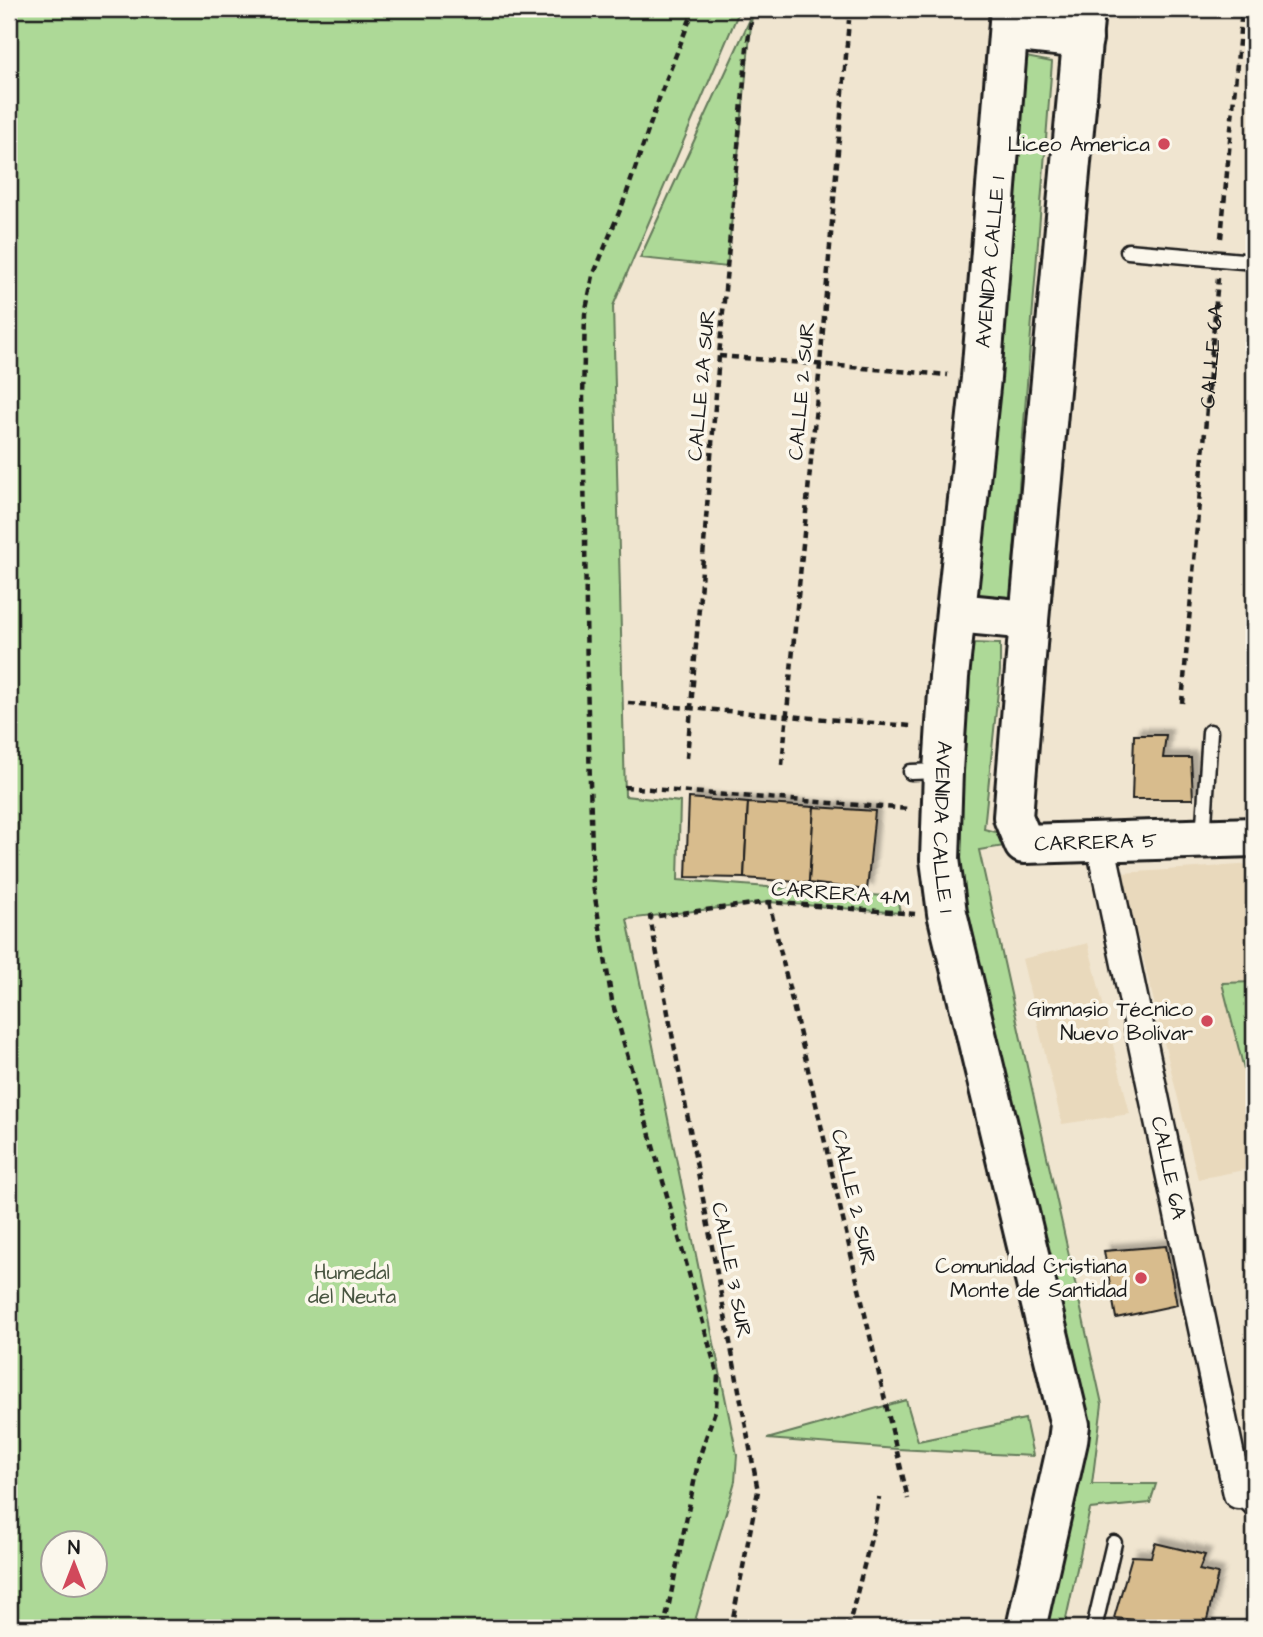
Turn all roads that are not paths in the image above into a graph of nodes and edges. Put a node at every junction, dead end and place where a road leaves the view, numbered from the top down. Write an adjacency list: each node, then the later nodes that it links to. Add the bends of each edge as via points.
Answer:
1 (1009, 20): 2 (main road); 5 (main road, AVENIDA CALLE 1, via 981,378)
2 (1084, 24): 6 (main road)
3 (1128, 251): 4 (lane)
4 (1254, 262)
5 (956, 613): 6 (main road); 13 (main road, AVENIDA CALLE 1, via 927,772 947,913 1070,1425)
6 (1029, 620): 10 (main road, CARRERA 5, via 1013,817 1024,844)
7 (1210, 732): 9 (lane)
8 (1254, 837): 9 (main road, CARRERA 5)
9 (1203, 840): 10 (main road, CARRERA 5)
10 (1100, 841): 11 (street, CALLE 6A)
11 (1246, 1502)
12 (1114, 1543): 14 (lane)
13 (1026, 1628)
14 (1094, 1628)

